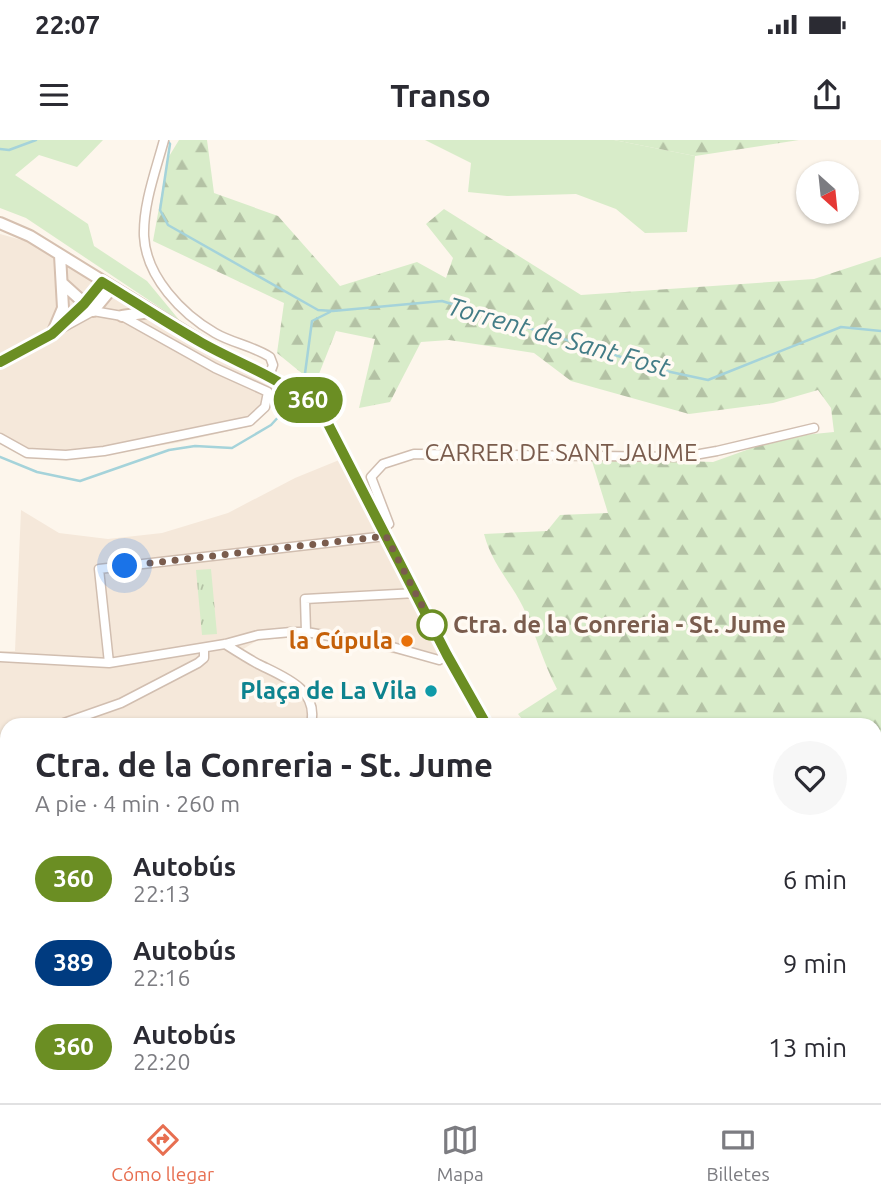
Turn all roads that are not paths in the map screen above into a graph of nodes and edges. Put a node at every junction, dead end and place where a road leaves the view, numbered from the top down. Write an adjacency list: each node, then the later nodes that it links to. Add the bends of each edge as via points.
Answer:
1 (164, 140): 12 (street, via 144,231 151,260 169,294 191,316 215,333 270,357)
2 (0, 223): 3 (street)
3 (60, 255): 4 (street); 5 (street)
4 (102, 282): 6 (street); 7 (street)
5 (62, 283): 7 (street); 10 (street, via 63,308)
6 (112, 288): 7 (street); 8 (street)
7 (88, 308): 9 (street); 10 (street)
8 (150, 312): 9 (street); 12 (street)
9 (122, 316): 14 (street, via 268,392 265,407 250,421 104,451 27,453)
10 (52, 334): 11 (street)
11 (0, 362)
12 (269, 376): 15 (street, via 308,400 325,418)
13 (814, 428): 15 (street, CARRER DE SANT JAUME, via 683,457 414,454 383,464 371,477 388,524)
14 (0, 438)
15 (384, 532): 16 (street); 22 (street, via 99,569)
16 (416, 593): 17 (street, via 305,599); 20 (street)
17 (306, 632): 18 (street, via 257,635); 20 (street, via 439,660)
18 (225, 644): 19 (street); 24 (street, via 299,686 310,702)
19 (204, 648): 22 (street); 23 (street, via 204,658 198,663 121,703)
20 (447, 655): 25 (street)
21 (0, 657): 22 (street)
22 (109, 663)
23 (78, 718)
24 (312, 718)
25 (483, 718)

